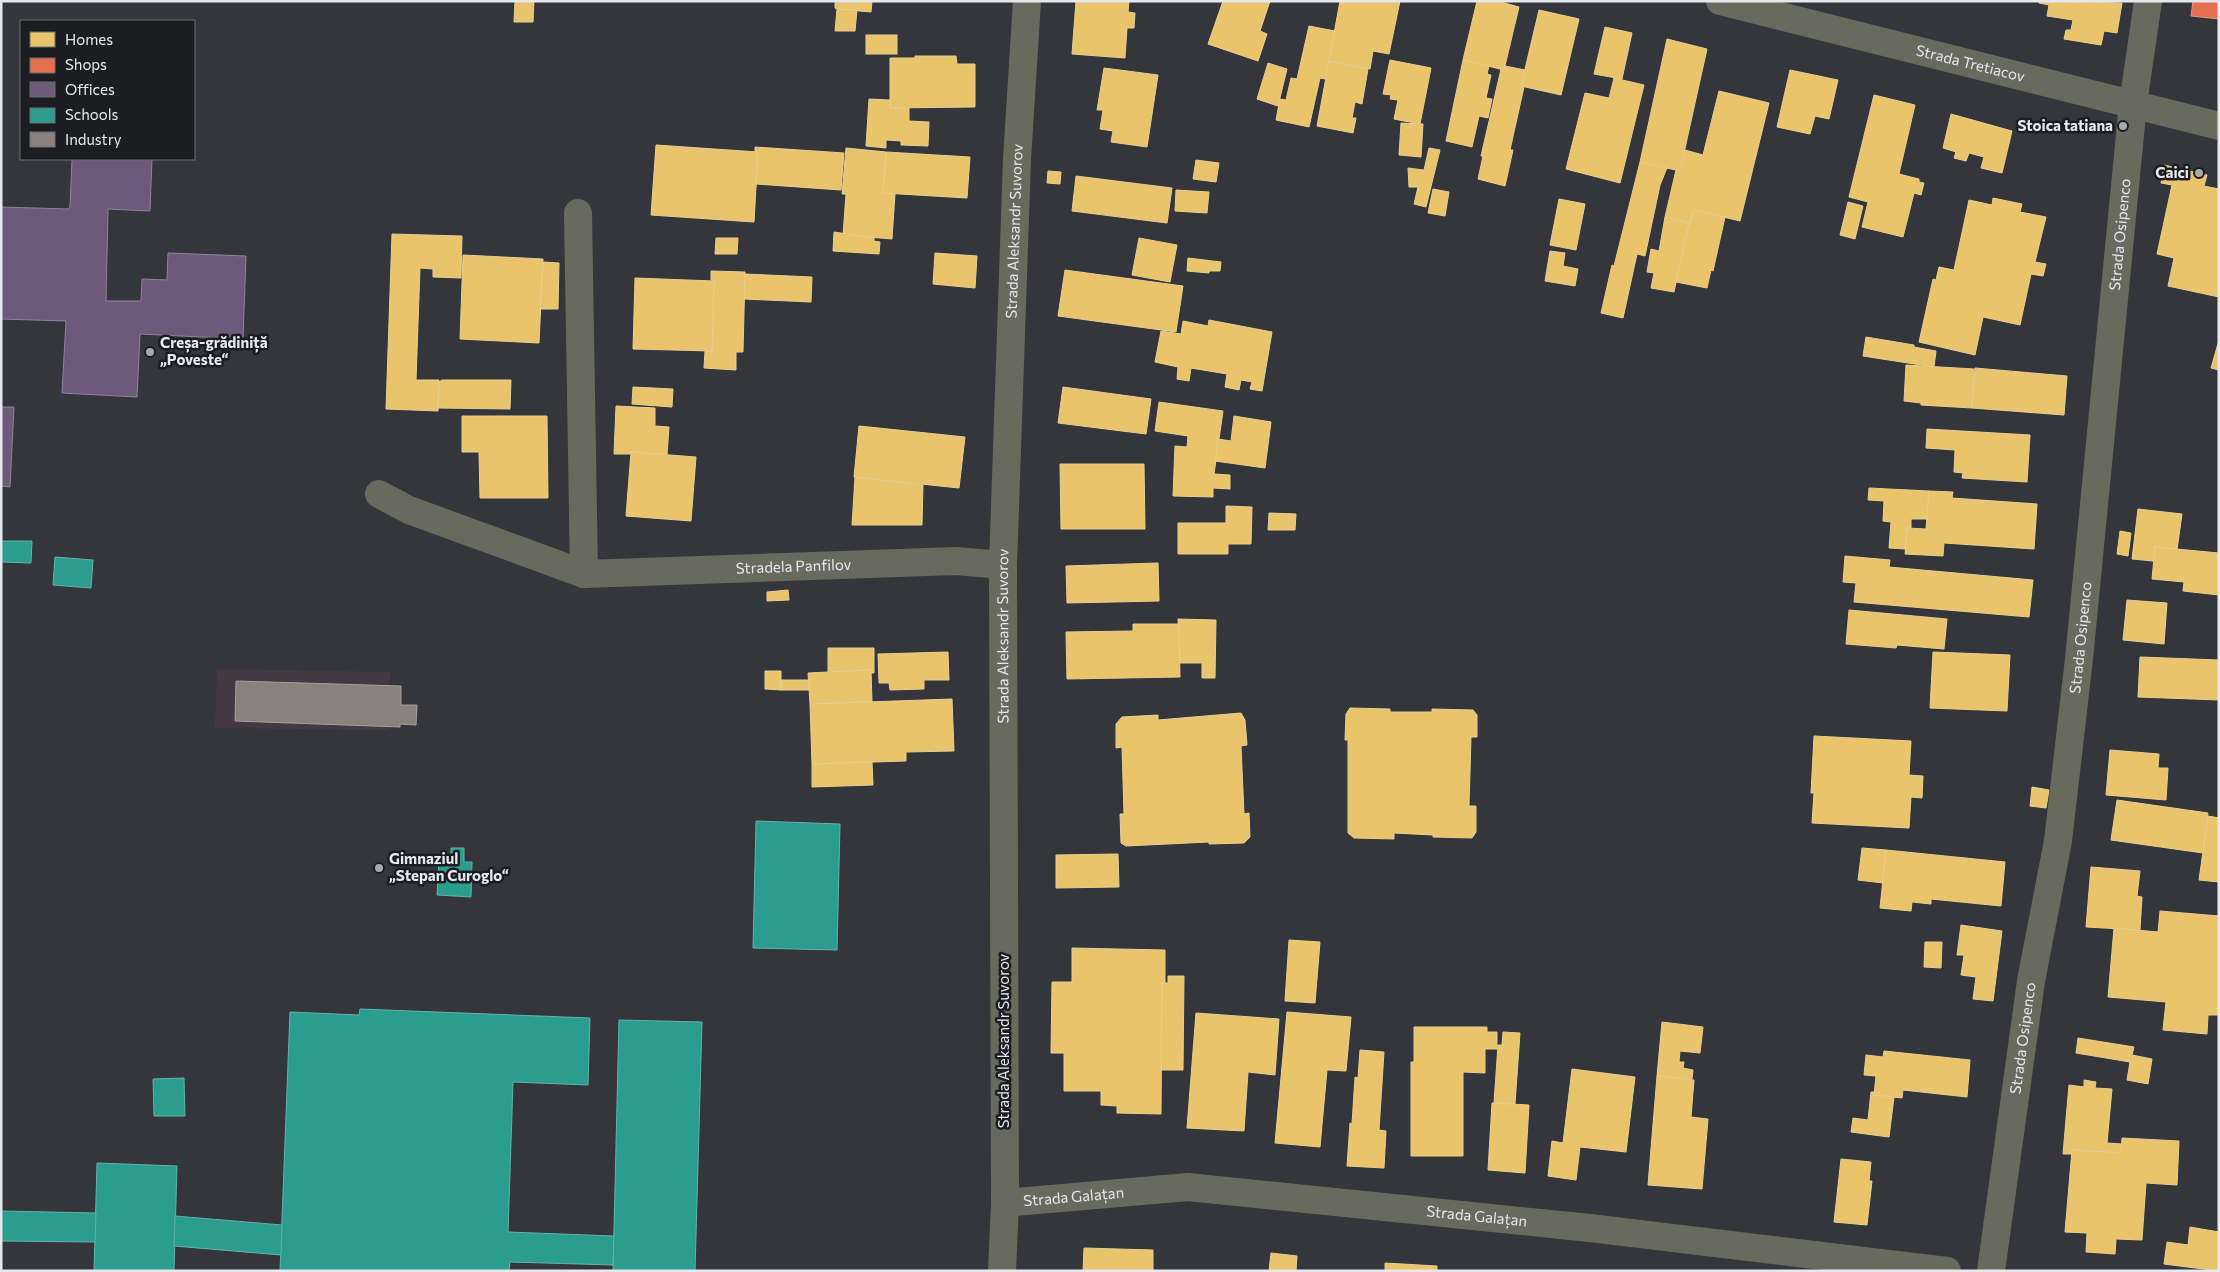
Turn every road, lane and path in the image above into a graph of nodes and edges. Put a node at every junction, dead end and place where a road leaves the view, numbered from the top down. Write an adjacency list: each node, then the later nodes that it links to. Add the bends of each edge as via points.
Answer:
1 (1027, 1): 8 (street, Strada Aleksandr Suvorov, via 1017,159)
2 (1720, 1): 4 (street, Strada Tretiacov)
3 (2148, 1): 4 (street, Strada Osipenco)
4 (2133, 104): 5 (street, Strada Tretiacov); 13 (street, Strada Osipenco, via 2058,841 2031,981)
5 (2219, 126)
6 (578, 213): 9 (street)
7 (379, 494): 9 (street, Stradela Panfilov, via 409,510)
8 (1003, 565): 9 (street, Stradela Panfilov, via 956,562); 10 (street, Strada Aleksandr Suvorov)
9 (584, 574)
10 (1004, 1203): 11 (street, Strada Aleksandr Suvorov); 12 (street, Strada Galațan, via 1188,1187 1590,1228)
11 (1002, 1271)
12 (1947, 1271)
13 (1991, 1271)

